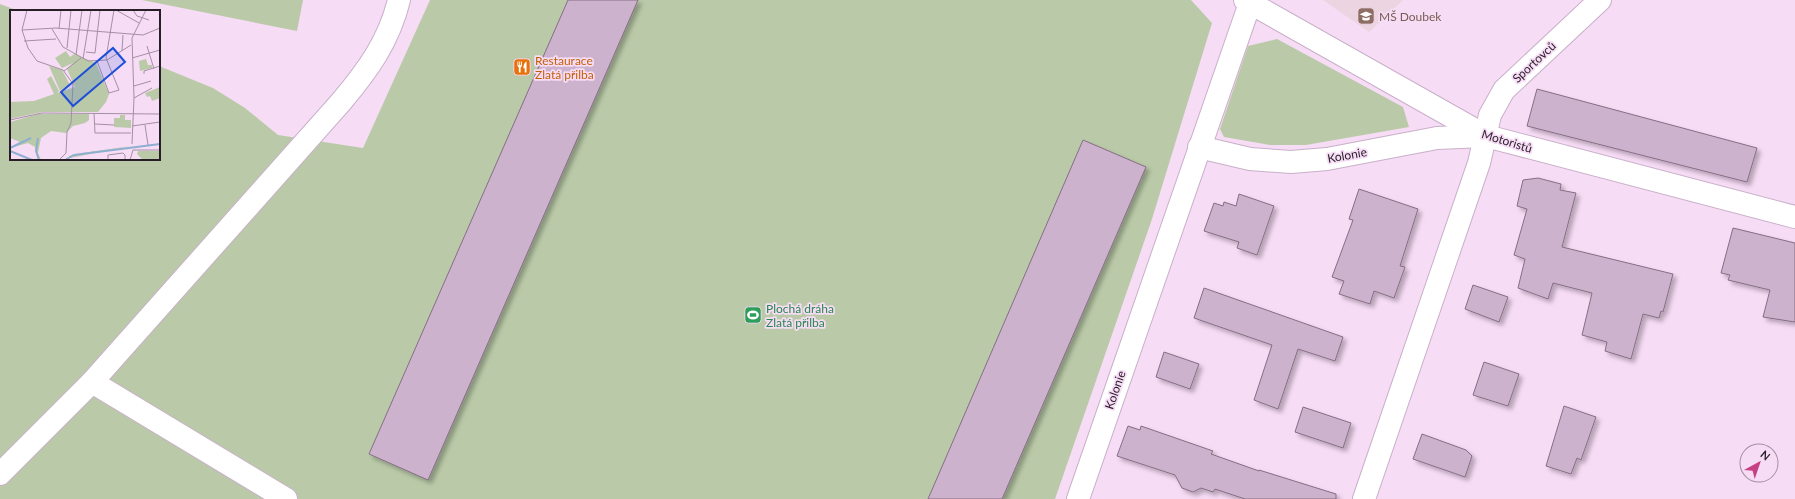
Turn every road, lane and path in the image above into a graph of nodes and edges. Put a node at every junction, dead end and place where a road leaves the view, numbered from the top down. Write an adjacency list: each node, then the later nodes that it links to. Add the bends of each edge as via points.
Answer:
1 (400, 0): 7 (street, via 382,46 364,75)
2 (1600, 0): 4 (street, Sportovců, via 1504,90 1490,115)
3 (1248, 2): 4 (street, Motoristů); 5 (street)
4 (1486, 136): 5 (street, Kolonie, via 1437,138 1327,159 1291,162 1250,159); 6 (street, Motoristů); 11 (street)
5 (1199, 147): 10 (street, Kolonie)
6 (1795, 217)
7 (92, 382): 8 (street); 9 (street)
8 (0, 474)
9 (286, 499)
10 (1078, 499)
11 (1364, 499)

